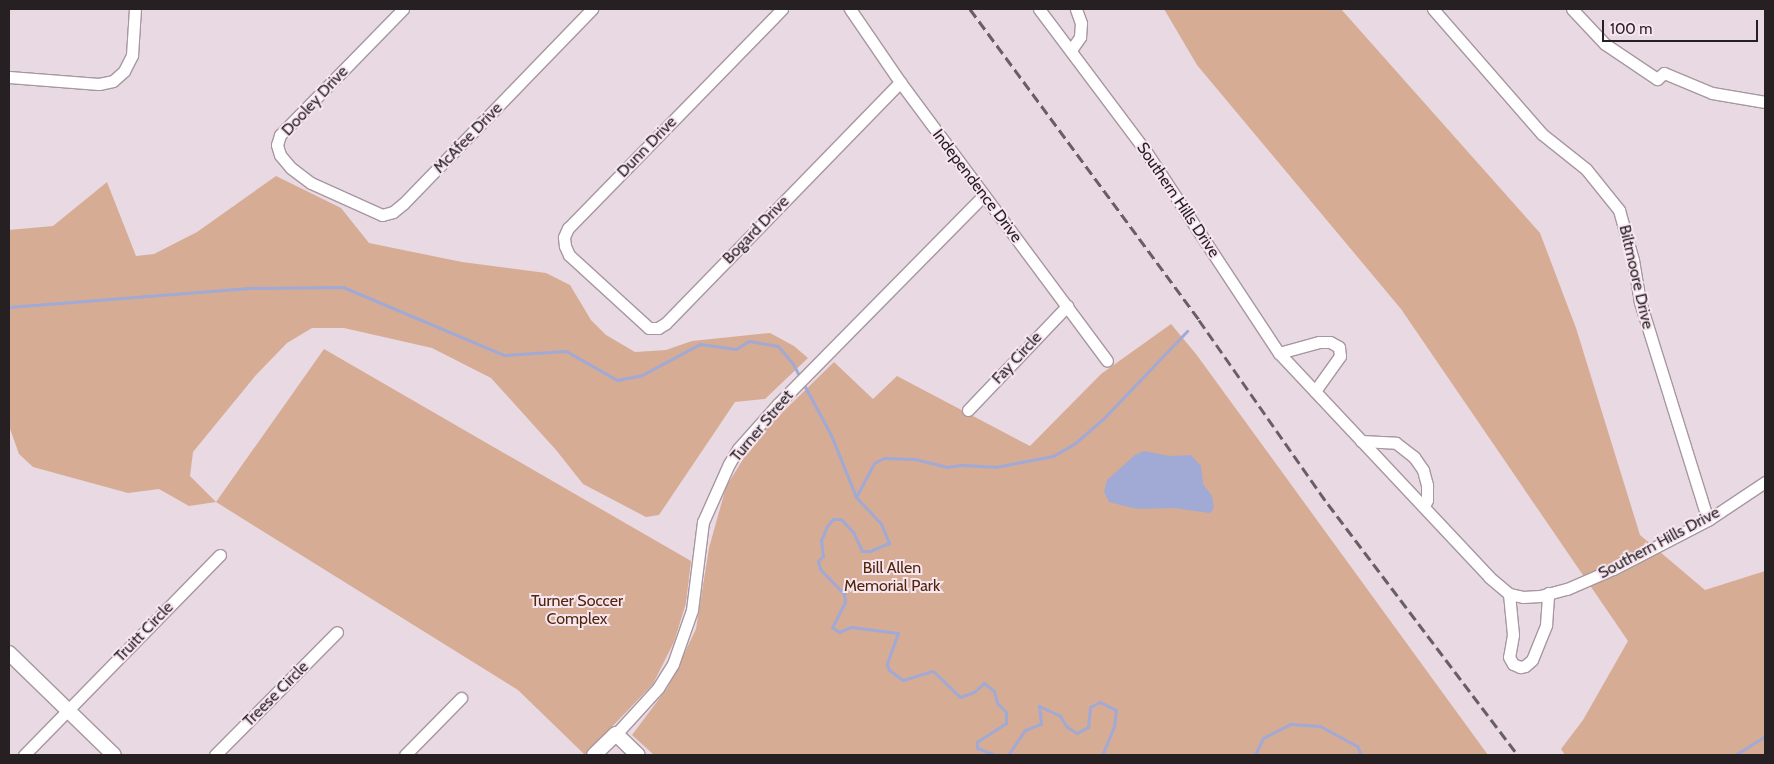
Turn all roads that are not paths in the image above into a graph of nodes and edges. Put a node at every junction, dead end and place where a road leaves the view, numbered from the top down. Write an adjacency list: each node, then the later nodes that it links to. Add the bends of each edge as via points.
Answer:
1 (135, 9): 11 (street, via 132,55 113,81 99,84)
2 (402, 9): 14 (street, Dooley Drive, via 280,135 277,145 280,155 291,168)
3 (592, 9): 14 (street, McAfee Drive, via 394,212 382,215)
4 (782, 9): 16 (street, Dunn Drive, via 568,228 564,237 569,255)
5 (850, 9): 12 (street, Independence Drive)
6 (1039, 9): 10 (street, Southern Hills Drive)
7 (1076, 9): 10 (street, via 1081,23 1080,37)
8 (1433, 9): 25 (street, Biltmoore Drive, via 1536,127 1586,169 1619,210 1643,312)
9 (1572, 9): 13 (street, via 1605,44 1658,79 1664,73 1712,93)
10 (1071, 50): 18 (street, Southern Hills Drive, via 1146,150)
11 (9, 77)
12 (900, 82): 15 (street, Independence Drive); 16 (street, Bogard Drive, via 666,324 649,328)
13 (1765, 102)
14 (325, 190)
15 (984, 194): 17 (street, Independence Drive); 33 (street, Turner Street, via 738,449 703,522 692,610 673,664 658,688)
16 (606, 289)
17 (1067, 306): 19 (street, Independence Drive); 21 (street, Fay Circle)
18 (1279, 352): 20 (street, Southern Hills Drive); 20 (street, via 1319,342 1330,342 1339,347 1340,356)
19 (1107, 361)
20 (1315, 391): 22 (street, Southern Hills Drive)
21 (968, 410)
22 (1361, 440): 24 (street, Southern Hills Drive); 24 (street, via 1396,443 1414,457 1423,470 1427,485)
23 (1765, 482): 25 (street, Southern Hills Drive)
24 (1424, 506): 27 (street, Southern Hills Drive, via 1489,577)
25 (1708, 520): 28 (street, Southern Hills Drive, via 1613,569)
26 (220, 555): 32 (street, Truitt Circle)
27 (1509, 594): 28 (street, Southern Hills Drive, via 1523,597); 28 (street, via 1513,635 1509,657 1520,667 1532,660 1546,625)
28 (1548, 594)
29 (337, 632): 36 (street, Treese Circle)
30 (9, 653): 32 (street)
31 (461, 698): 37 (street)
32 (67, 710): 34 (street, Truitt Circle); 35 (street)
33 (616, 734): 38 (street, Turner Street); 39 (street)
34 (24, 755)
35 (114, 755)
36 (216, 755)
37 (405, 755)
38 (594, 755)
39 (638, 755)

